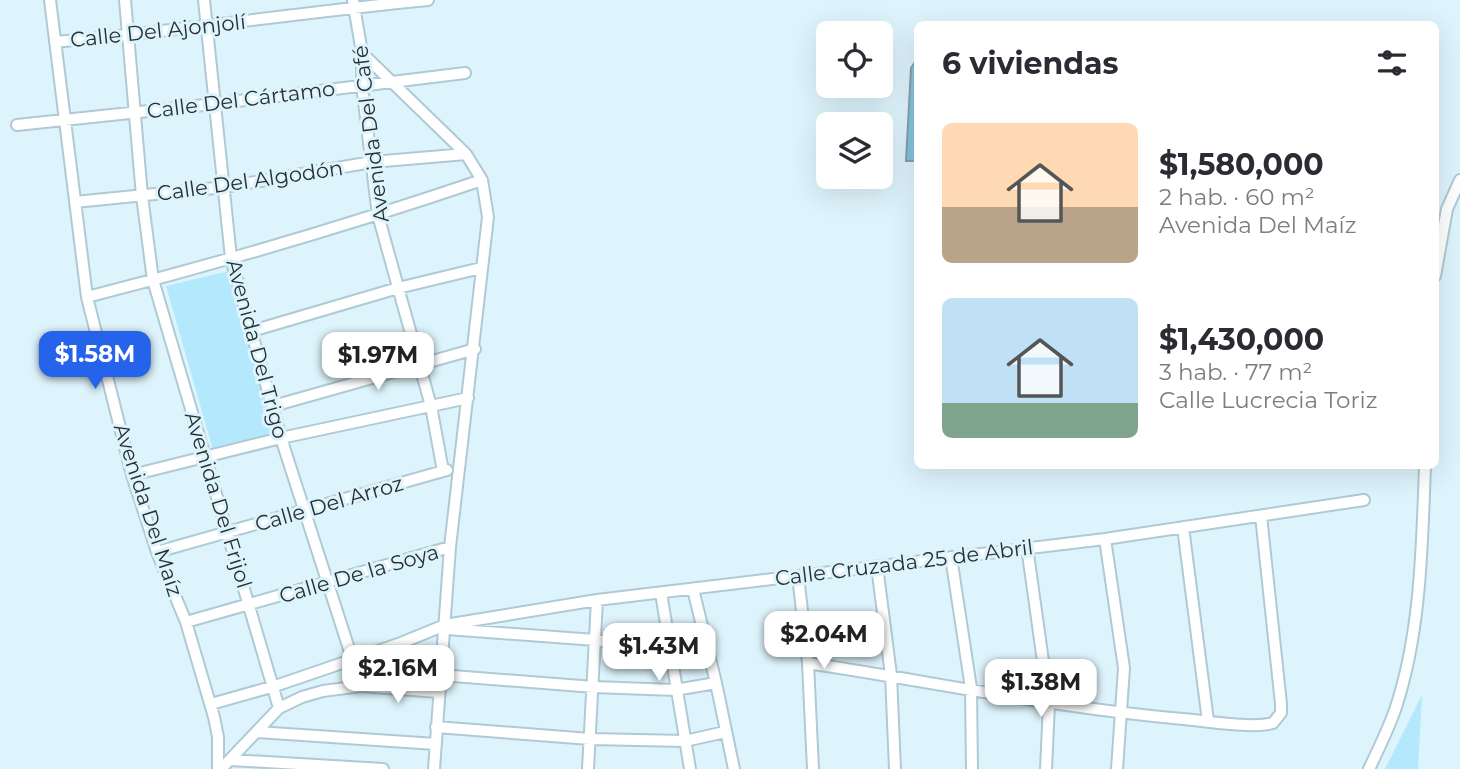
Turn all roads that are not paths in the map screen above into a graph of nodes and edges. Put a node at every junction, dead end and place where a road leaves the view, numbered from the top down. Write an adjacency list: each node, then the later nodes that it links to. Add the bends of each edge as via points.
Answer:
1 (50, 0): 8 (street, Avenida Del Maíz)
2 (125, 0): 7 (street, Avenida Del Frijol)
3 (204, 0): 6 (street, Avenida Del Trigo)
4 (428, 0): 5 (street, Calle Del Ajonjolí)
5 (354, 4): 6 (street, Calle Del Ajonjolí); 9 (street, Avenida Del Café)
6 (207, 27): 7 (street, Calle Del Ajonjolí); 13 (street, Avenida Del Trigo)
7 (129, 36): 8 (street, Calle Del Ajonjolí); 14 (street, Avenida Del Frijol)
8 (55, 43): 15 (street, Avenida Del Maíz)
9 (362, 52): 11 (street); 12 (street, Avenida Del Café)
10 (465, 73): 11 (street, Calle Del Cártamo)
11 (390, 82): 12 (street, Calle Del Cártamo); 17 (street)
12 (362, 86): 13 (street, Calle Del Cártamo); 18 (street, Avenida Del Café)
13 (215, 104): 14 (street, Calle Del Cártamo); 21 (street, Avenida Del Trigo)
14 (134, 113): 15 (street, Calle Del Cártamo); 22 (street, Avenida Del Frijol)
15 (65, 119): 16 (street, Calle Del Cártamo); 23 (street, Avenida Del Maíz)
16 (17, 125)
17 (466, 154): 18 (street, Calle Del Algodón); 19 (street)
18 (372, 162): 21 (street, Calle Del Algodón); 24 (street, Avenida Del Café)
19 (482, 180): 24 (street); 27 (street, via 488,218)
20 (1460, 180): 25 (street, via 1447,209)
21 (225, 187): 22 (street, Calle Del Algodón); 26 (street, Avenida Del Trigo)
22 (142, 196): 23 (street, Calle Del Algodón); 28 (street, Avenida Del Frijol)
23 (75, 202): 30 (street, Avenida Del Maíz)
24 (378, 215): 26 (street); 29 (street, Avenida Del Café)
25 (1439, 253)
26 (231, 258): 28 (street); 31 (street, Avenida Del Trigo)
27 (481, 268): 29 (street); 32 (street)
28 (153, 280): 30 (street); 38 (street, Avenida Del Frijol)
29 (398, 288): 31 (street); 33 (street, Avenida Del Café)
30 (87, 297): 42 (street, Avenida Del Maíz)
31 (252, 331): 35 (street, Avenida Del Trigo)
32 (475, 349): 33 (street); 34 (street)
33 (418, 364): 35 (street); 36 (street, Avenida Del Café)
34 (468, 398): 36 (street); 39 (street)
35 (273, 405): 37 (street, Avenida Del Trigo)
36 (431, 406): 37 (street); 41 (street, Avenida Del Café)
37 (281, 438): 38 (street); 44 (street, Avenida Del Trigo)
38 (204, 456): 42 (street); 47 (street, Avenida Del Frijol)
39 (461, 467): 41 (street, Calle Del Arroz); 49 (street)
40 (1425, 469): 100 (street, via 1411,637 1395,710)
41 (443, 471): 44 (street, Calle Del Arroz)
42 (132, 475): 51 (street, Avenida Del Maíz)
43 (1364, 500): 45 (street, Calle Cruzada 25 de Abril)
44 (305, 511): 47 (street, Calle Del Arroz); 55 (street, Avenida Del Trigo)
45 (1261, 516): 46 (street, Calle Cruzada 25 de Abril); 81 (street, via 1280,713 1273,723)
46 (1183, 527): 48 (street, Calle Cruzada 25 de Abril); 81 (street)
47 (228, 533): 51 (street, Calle Del Arroz); 59 (street, Avenida Del Frijol)
48 (1105, 539): 50 (street, Calle Cruzada 25 de Abril); 80 (street, via 1123,653)
49 (450, 547): 55 (street, Calle De la Soya); 61 (street)
50 (1027, 547): 52 (street, Calle Cruzada 25 de Abril); 78 (street)
51 (157, 552): 60 (street, Avenida Del Maíz)
52 (951, 557): 53 (street, Calle Cruzada 25 de Abril); 73 (street)
53 (877, 566): 54 (street, Calle Cruzada 25 de Abril); 68 (street)
54 (798, 576): 56 (street, Calle Cruzada 25 de Abril); 66 (street)
55 (328, 582): 59 (street, Calle De la Soya); 65 (street, Avenida Del Trigo)
56 (693, 589): 57 (street, Calle Cruzada 25 de Abril); 69 (street)
57 (661, 593): 58 (street, Calle Cruzada 25 de Abril); 75 (street)
58 (597, 600): 61 (street, Calle Cruzada 25 de Abril); 62 (street)
59 (251, 605): 60 (street, Calle De la Soya); 70 (street, Avenida Del Frijol)
60 (186, 622): 77 (street, Avenida Del Maíz)
61 (444, 627): 62 (street); 63 (street); 67 (street)
62 (597, 639): 64 (street); 72 (street)
63 (401, 643): 65 (street); 74 (street)
64 (649, 645)
65 (352, 659): 70 (street); 71 (street, Avenida Del Trigo)
66 (808, 663): 68 (street); 95 (street)
67 (440, 675): 72 (street); 76 (street)
68 (891, 675): 73 (street); 96 (street)
69 (716, 683): 75 (street); 84 (street)
70 (275, 686): 77 (street); 79 (street, Avenida Del Frijol)
71 (361, 686): 74 (street); 79 (street, via 323,691)
72 (594, 687): 75 (street); 85 (street)
73 (971, 688): 78 (street); 97 (street)
74 (400, 689): 76 (street)
75 (676, 690): 86 (street)
76 (438, 692): 82 (street)
77 (211, 704): 89 (street, Avenida Del Maíz)
78 (1049, 704): 80 (street); 98 (street)
79 (279, 708): 83 (street)
80 (1122, 714): 81 (street); 99 (street)
81 (1209, 721)
82 (436, 727): 85 (street); 87 (street)
83 (257, 732): 87 (street); 88 (street)
84 (725, 732): 86 (street); 94 (street)
85 (590, 739): 86 (street); 92 (street)
86 (685, 741): 93 (street)
87 (436, 744): 91 (street)
88 (231, 760): 89 (street); 90 (street)
89 (219, 769)
90 (383, 769)
91 (434, 769)
92 (588, 769)
93 (690, 769)
94 (734, 769)
95 (813, 769)
96 (895, 769)
97 (972, 769)
98 (1046, 769)
99 (1117, 769)
100 (1369, 769)

